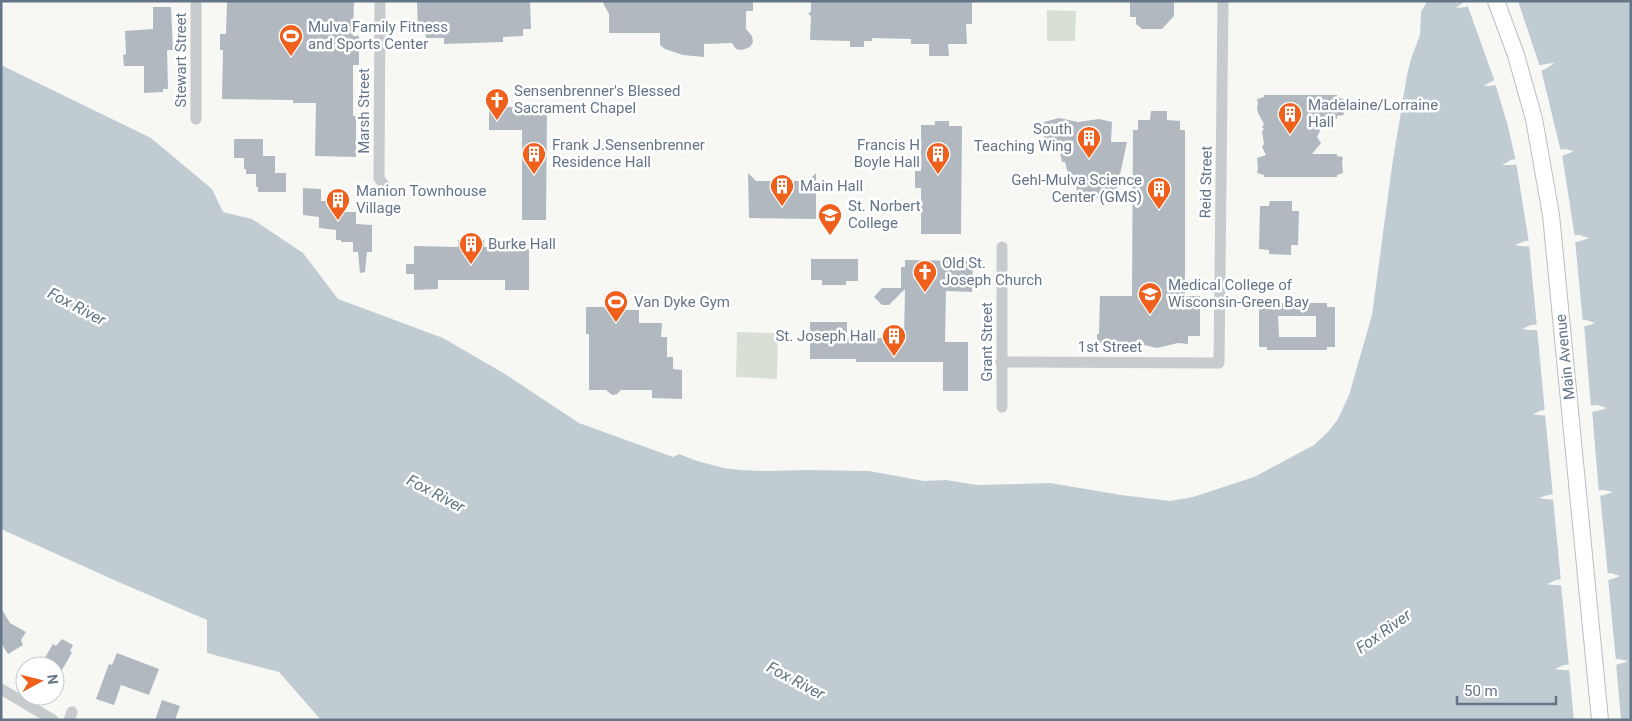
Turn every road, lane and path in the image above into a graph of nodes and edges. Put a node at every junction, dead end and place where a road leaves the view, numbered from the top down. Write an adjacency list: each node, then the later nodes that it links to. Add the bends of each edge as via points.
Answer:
1 (196, 1): 5 (street, Stewart Street)
2 (380, 1): 6 (street, Marsh Street, via 379,178)
3 (1222, 1): 9 (street, Reid Street)
4 (1496, 1): 13 (main road, Main Avenue, via 1534,119 1551,215)
5 (196, 119)
6 (386, 188)
7 (1002, 247): 8 (street, Grant Street)
8 (1001, 362): 9 (street, 1st Street); 10 (street, Grant Street)
9 (1218, 363)
10 (1002, 407)
11 (1, 690): 12 (street)
12 (53, 720)
13 (1600, 720)

